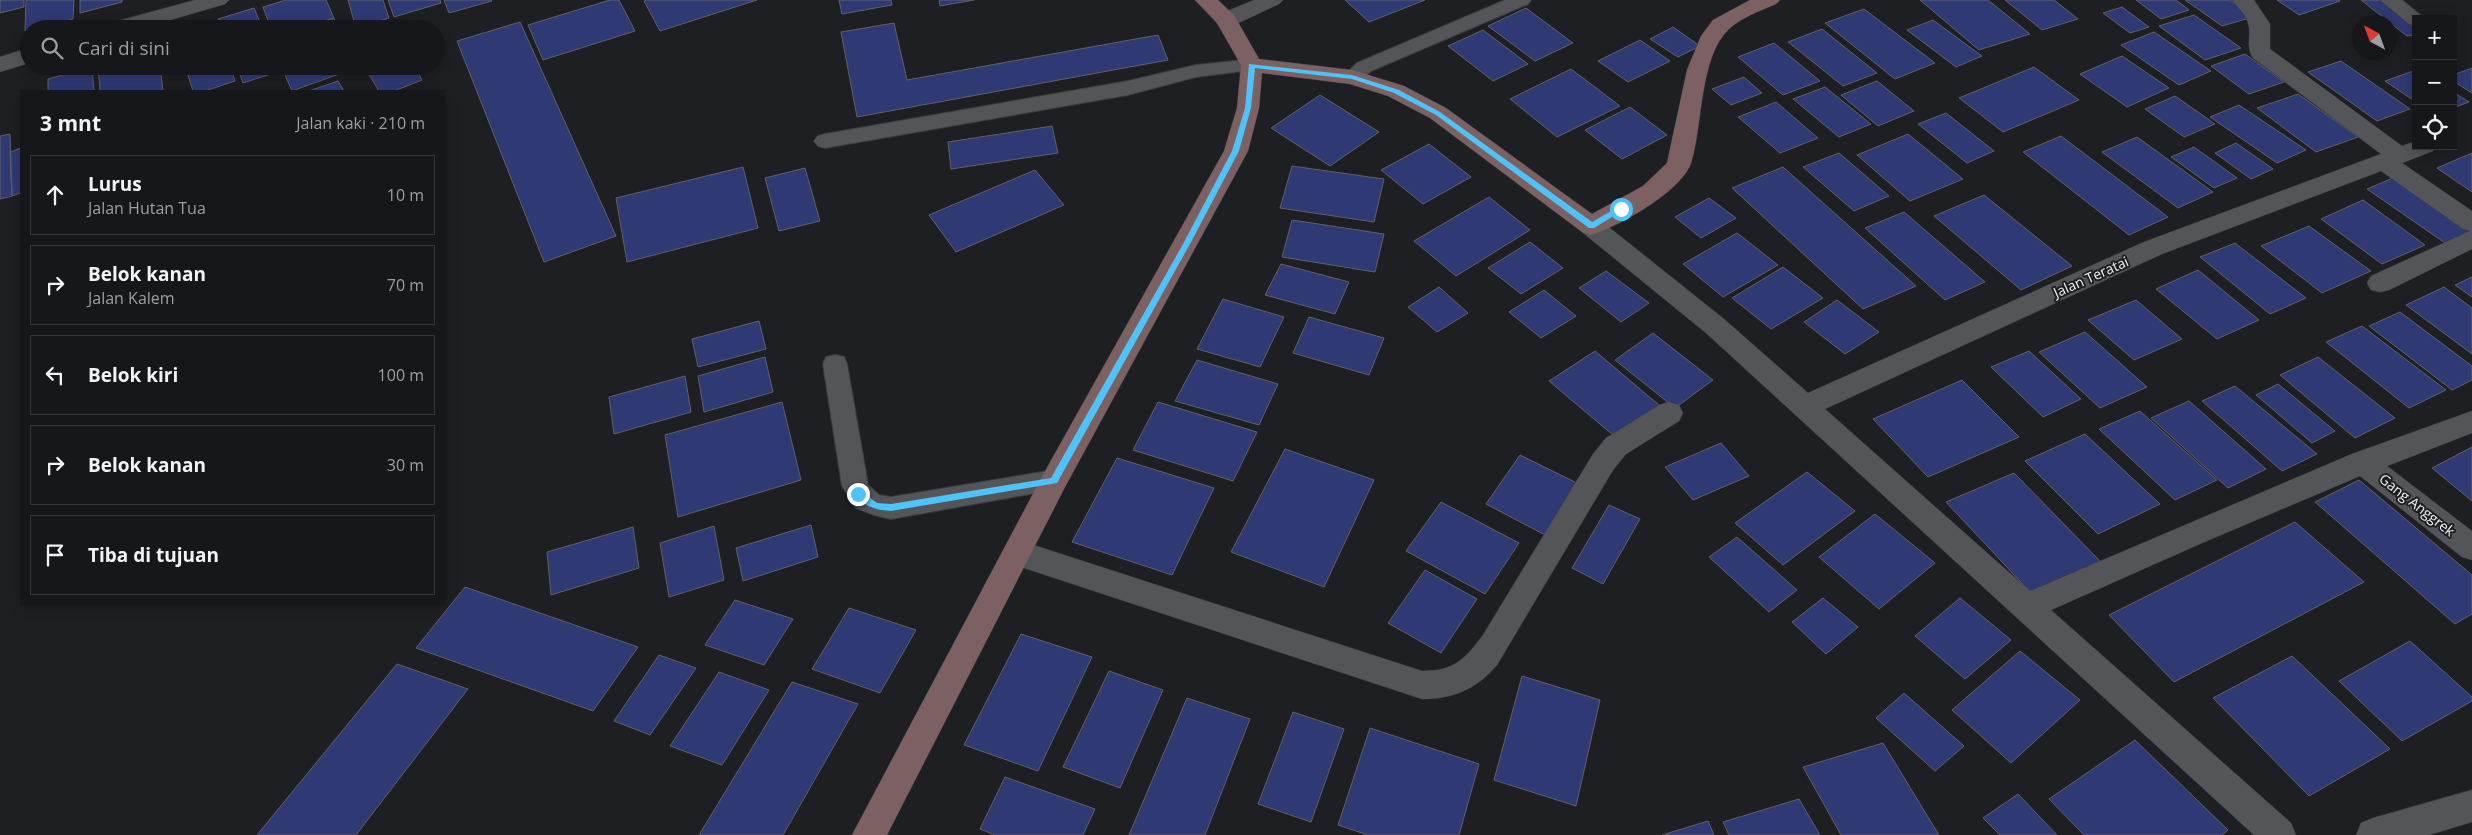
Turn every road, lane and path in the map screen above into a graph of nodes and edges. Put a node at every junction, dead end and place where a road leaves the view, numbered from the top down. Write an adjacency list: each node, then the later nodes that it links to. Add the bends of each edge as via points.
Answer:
1 (218, 0): 9 (street)
2 (1206, 0): 10 (main road)
3 (1272, 0): 10 (street)
4 (1520, 0): 14 (lane, via 1364,67)
5 (1769, 0): 19 (main road, via 1720,26 1703,54 1675,172 1655,190)
6 (2243, 0): 17 (street, via 2259,21 2258,46 2261,53)
7 (2390, 0): 8 (lane)
8 (2412, 17)
9 (147, 20)
10 (1226, 20): 13 (main road)
11 (20, 58): 12 (street)
12 (0, 65)
13 (1252, 65): 14 (main road); 15 (lane, via 1196,71 1128,88); 27 (main road, via 1248,108 1236,151)
14 (1352, 77): 19 (main road, via 1396,91 1438,113)
15 (825, 141)
16 (2415, 150): 17 (street, Jalan Teratai)
17 (2391, 159): 18 (street); 23 (street, Jalan Teratai, via 2153,248)
18 (2472, 223)
19 (1592, 226): 23 (street, via 1714,326)
20 (2472, 239): 21 (street)
21 (2380, 283)
22 (835, 364): 27 (lane, via 855,486 866,502 891,508)
23 (1804, 407): 30 (street)
24 (1669, 413): 29 (street, via 1616,446 1603,462 1483,661 1464,678 1441,686 1422,685)
25 (2472, 422): 26 (street)
26 (2362, 462): 28 (street, Gang Anggrek); 30 (street)
27 (1054, 481): 29 (main road)
28 (2472, 548)
29 (1018, 553): 32 (main road)
30 (2025, 606): 33 (street)
31 (2472, 806): 34 (street)
32 (869, 835)
33 (2279, 835)
34 (2373, 835)

